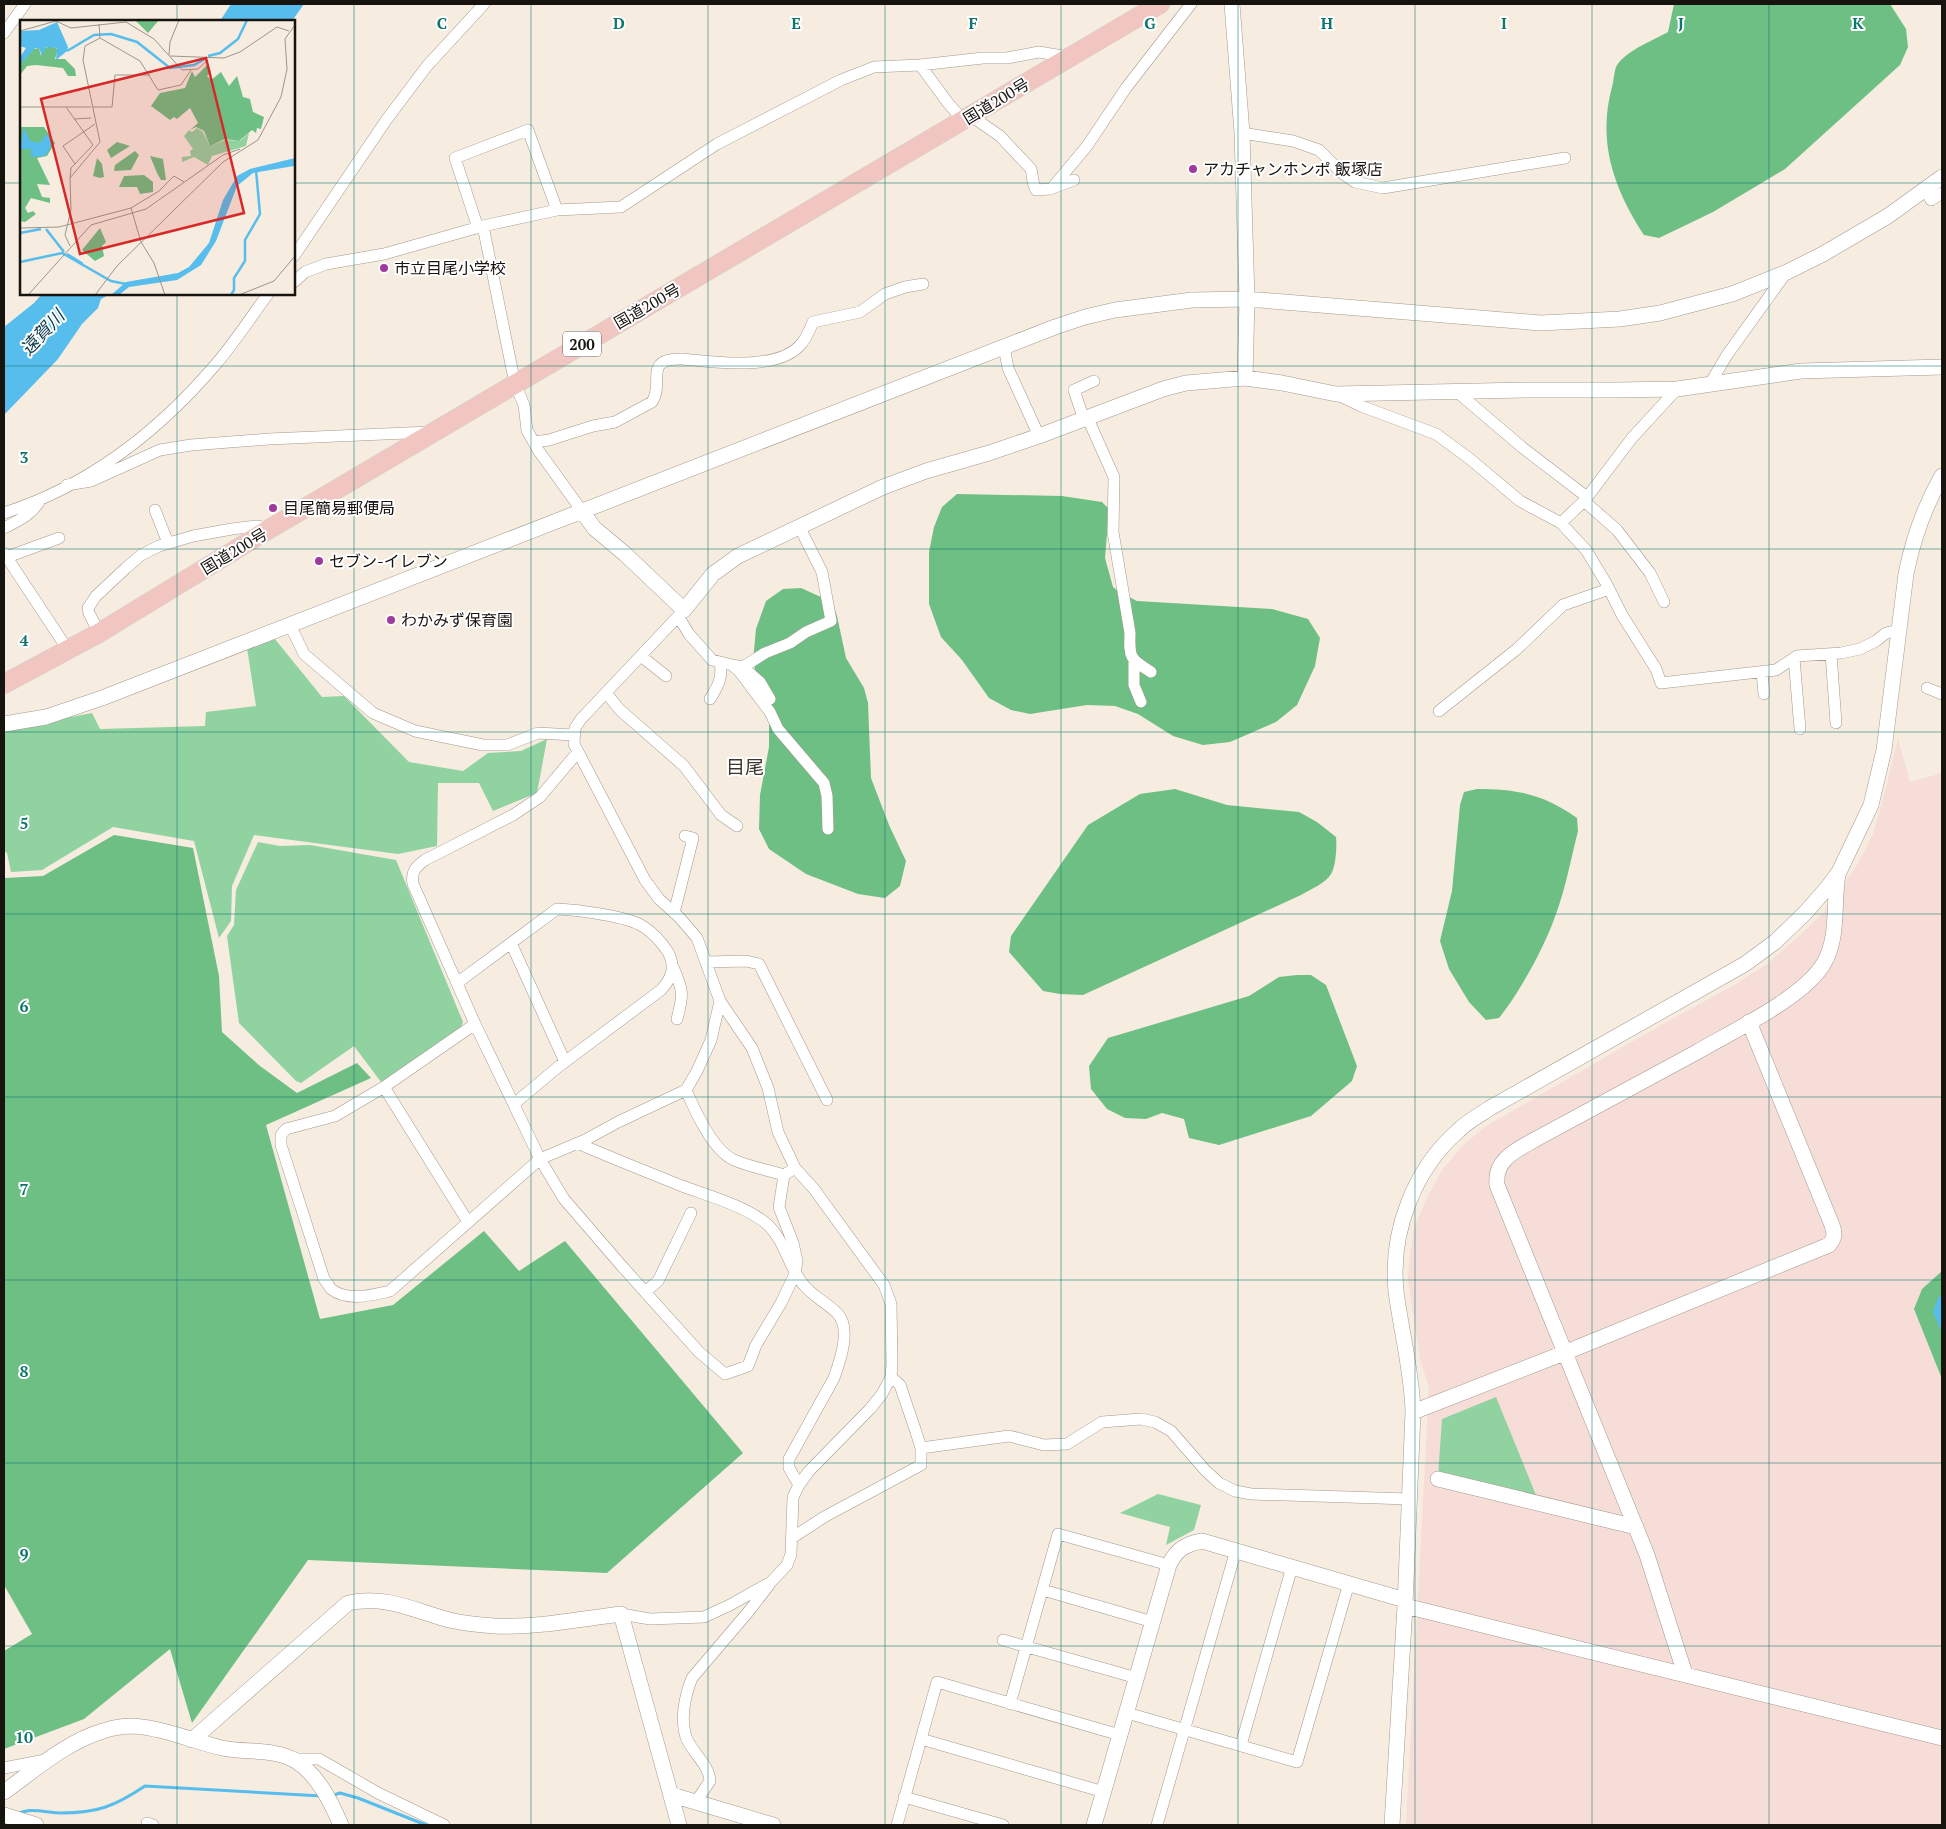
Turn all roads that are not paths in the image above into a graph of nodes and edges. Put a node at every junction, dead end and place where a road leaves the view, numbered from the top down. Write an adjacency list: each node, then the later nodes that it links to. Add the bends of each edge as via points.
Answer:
1 (25, 4): 7 (street)
2 (484, 4): 20 (street, via 421,73)
3 (1160, 4): 6 (highway, 国道200号 / 200)
4 (1191, 4): 15 (street, via 1126,88 1087,146)
5 (1232, 4): 11 (street)
6 (1138, 11): 8 (highway, 国道200号 / 200)
7 (4, 33)
8 (1068, 57): 9 (street, via 1039,52); 10 (highway, 国道200号 / 200)
9 (920, 66): 10 (street, via 948,104); 18 (street, via 874,67 840,80 717,144 620,207)
10 (967, 118): 15 (street, via 1000,136 1031,169 1036,190); 31 (highway, 国道200号 / 200)
11 (1242, 133): 12 (street, via 1293,141 1319,150 1355,182 1383,188); 25 (street)
12 (1565, 158)
13 (1942, 177): 16 (street)
14 (1074, 180): 15 (street)
15 (1052, 188)
16 (1925, 190): 17 (street, via 1931,200); 21 (street, via 1851,238)
17 (1942, 193)
18 (557, 210): 19 (street); 19 (street, via 528,130 454,158)
19 (480, 227): 22 (street, via 384,254 326,264 305,272); 31 (street)
20 (295, 255)
21 (1787, 272): 25 (street, via 1732,294 1660,313 1574,322 1541,323); 30 (street)
22 (295, 281)
23 (923, 284): 38 (street, via 885,294 860,312 813,322 802,344 776,358 742,364 673,359 660,364 652,402 615,422)
24 (267, 295): 40 (street, via 217,364 174,410 120,455)
25 (1247, 298): 26 (street, via 1192,300 1115,310 1085,317); 28 (street)
26 (1004, 347): 37 (street, via 1008,368); 44 (street)
27 (1942, 367): 30 (street, via 1801,371)
28 (1245, 378): 34 (street); 35 (street, via 1186,383 1163,389)
29 (1094, 381): 35 (street, via 1074,390)
30 (1711, 382): 32 (street)
31 (515, 384): 36 (highway, 国道200号 / 200); 38 (street, via 524,405 527,430)
32 (1677, 389): 33 (street); 41 (street, via 1632,438)
33 (1456, 391): 34 (street); 41 (street)
34 (1336, 394): 46 (street, via 1436,434 1520,501)
35 (1086, 420): 37 (street); 63 (street, via 1114,477 1113,532 1130,633 1129,650)
36 (437, 432): 40 (street, via 191,445 160,450 91,481); 49 (highway, 国道200号 / 200)
37 (1040, 436): 47 (street, via 883,487)
38 (534, 442): 44 (street)
39 (1942, 476): 57 (street, via 1912,547)
40 (67, 485): 42 (street)
41 (1585, 499): 46 (street); 54 (street, via 1617,530 1650,573)
42 (40, 500): 45 (street); 48 (street, via 30,513)
43 (155, 510): 51 (street)
44 (582, 511): 55 (street, via 594,528 625,554); 56 (street)
45 (4, 513)
46 (1561, 523): 53 (street, via 1586,550)
47 (799, 526): 55 (street, via 738,556 713,574); 64 (street, via 822,572 831,621 790,643)
48 (4, 528)
49 (266, 531): 51 (street, via 256,526 232,528); 58 (highway, 国道200号 / 200)
50 (54, 537): 52 (street)
51 (168, 543): 58 (street, via 141,555 96,596 88,608)
52 (5, 555): 59 (street)
53 (1609, 589): 66 (street, via 1661,683); 76 (street, via 1563,605 1517,649)
54 (1664, 602)
55 (681, 613): 61 (street); 64 (street, via 700,648 712,660)
56 (290, 625): 78 (street, via 74,709); 80 (street, via 304,654 311,660 373,713 414,731 483,745 507,745 538,734)
57 (1899, 630): 60 (street, via 1886,633 1860,648); 85 (street, via 1879,774 1870,805)
58 (99, 633): 59 (highway, 国道200号 / 200)
59 (68, 650): 68 (highway, 国道200号 / 200)
60 (1831, 654): 62 (street); 77 (street)
61 (641, 656): 67 (street); 70 (street)
62 (1794, 658): 66 (street, via 1776,670); 79 (street)
63 (1134, 662): 65 (street); 75 (street, via 1134,685)
64 (732, 665): 73 (street, via 723,673); 74 (street, via 760,682); 83 (street, via 770,712 778,729 824,783)
65 (1151, 672)
66 (1762, 672): 71 (street)
67 (666, 676)
68 (4, 684)
69 (1928, 688): 72 (street)
70 (606, 693): 80 (street, via 581,718); 82 (street, via 620,710 684,766 721,815)
71 (1764, 694)
72 (1942, 694)
73 (710, 699)
74 (770, 699)
75 (1141, 702)
76 (1439, 711)
77 (1836, 723)
78 (4, 724)
79 (1800, 729)
80 (573, 736): 81 (street)
81 (577, 753): 86 (street, via 645,880); 90 (street, via 540,797 514,815 425,860 413,871 413,884)
82 (737, 826)
83 (828, 829)
84 (685, 836): 86 (street, via 693,838)
85 (1839, 872): 93 (street, via 1833,936 1823,964 1804,987); 110 (street, via 1806,912 1775,942 1745,964 1490,1108 1459,1129 1426,1168 1410,1198 1396,1248 1396,1291)
86 (674, 913): 88 (street, via 697,938)
87 (511, 943): 89 (street, via 557,910 566,910 620,918 642,926 664,947); 90 (street); 95 (street)
88 (707, 962): 91 (street); 98 (street, via 746,961 758,964)
89 (673, 967): 92 (street, via 683,999); 95 (street, via 670,980 661,990)
90 (457, 983): 94 (street)
91 (720, 1001): 97 (street, via 711,1040); 102 (street, via 752,1048 768,1088 778,1132)
92 (677, 1019)
93 (1749, 1022): 108 (street, via 1536,1139 1501,1163 1497,1185); 108 (street, via 1832,1224 1834,1239 1822,1249)
94 (475, 1024): 96 (street); 99 (street)
95 (565, 1062): 99 (street)
96 (384, 1086): 105 (street); 105 (street, via 335,1116 286,1129 281,1135 281,1145 324,1279 332,1289 347,1296 365,1297 390,1290)
97 (686, 1090): 100 (street); 103 (street, via 695,1111 721,1151 734,1160)
98 (827, 1100)
99 (514, 1104): 101 (street)
100 (577, 1143): 101 (street); 106 (street, via 755,1216 769,1226 779,1240)
101 (540, 1159): 105 (street); 107 (street, via 564,1199)
102 (794, 1168): 103 (street); 109 (street, via 814,1189 884,1285 891,1304)
103 (784, 1175): 106 (street, via 779,1207 793,1243 797,1261)
104 (691, 1213): 107 (street, via 658,1281)
105 (468, 1222)
106 (795, 1274): 107 (street, via 748,1366 725,1374 699,1352); 113 (street, via 804,1286 838,1313 844,1329 834,1378 789,1459 789,1468)
107 (645, 1292)
108 (1564, 1354): 110 (street); 115 (street)
109 (891, 1377): 111 (street, via 900,1385); 113 (street, via 870,1409)
110 (1413, 1412): 114 (street)
111 (921, 1448): 114 (street, via 1008,1436 1044,1445 1067,1444 1102,1422 1141,1419 1171,1431 1204,1470 1235,1491); 116 (street, via 922,1464)
112 (1438, 1479): 115 (street)
113 (799, 1485): 116 (street, via 793,1497)
114 (1408, 1499): 123 (street)
115 (1636, 1527): 128 (street)
116 (792, 1538): 120 (street, via 787,1565)
117 (1236, 1550): 118 (street, via 1202,1541 1193,1542 1178,1550); 119 (street); 132 (street)
118 (1169, 1565): 122 (street, via 1058,1534); 125 (street)
119 (1292, 1567): 121 (street); 137 (street)
120 (771, 1582): 124 (street, via 704,1617 650,1619); 145 (street, via 692,1678 686,1691 686,1737 710,1772 710,1781)
121 (1348, 1583): 123 (street); 137 (street, via 1297,1762)
122 (1042, 1590): 125 (street); 127 (street)
123 (1405, 1603): 128 (street); 156 (street)
124 (621, 1614): 136 (street, via 495,1626 450,1620 382,1600 348,1603); 143 (street)
125 (1153, 1622): 129 (street)
126 (1003, 1640): 127 (street)
127 (1026, 1647): 129 (street); 130 (street)
128 (1685, 1674): 134 (street)
129 (1136, 1678): 131 (street)
130 (1010, 1704): 133 (street); 135 (street, via 937,1682)
131 (1127, 1713): 132 (street); 133 (street)
132 (1184, 1729): 137 (street); 155 (street)
133 (1120, 1735): 142 (street)
134 (1942, 1738)
135 (920, 1739): 142 (street); 144 (street)
136 (192, 1740): 138 (street, via 222,1748 276,1753); 139 (street, via 132,1726 78,1740)
137 (1241, 1746)
138 (291, 1759): 148 (street, via 313,1776); 149 (street, via 319,1759 378,1793)
139 (49, 1760): 140 (street); 141 (street)
140 (4, 1768)
141 (4, 1792)
142 (1104, 1792): 154 (street)
143 (672, 1796): 145 (street); 150 (street)
144 (904, 1797): 152 (street); 153 (street)
145 (695, 1803): 151 (street)
146 (10, 1817): 147 (street)
147 (36, 1825)
148 (341, 1825)
149 (444, 1825)
150 (680, 1825)
151 (773, 1825)
152 (897, 1825)
153 (1003, 1825)
154 (1094, 1825)
155 (1157, 1825)
156 (1392, 1825)

